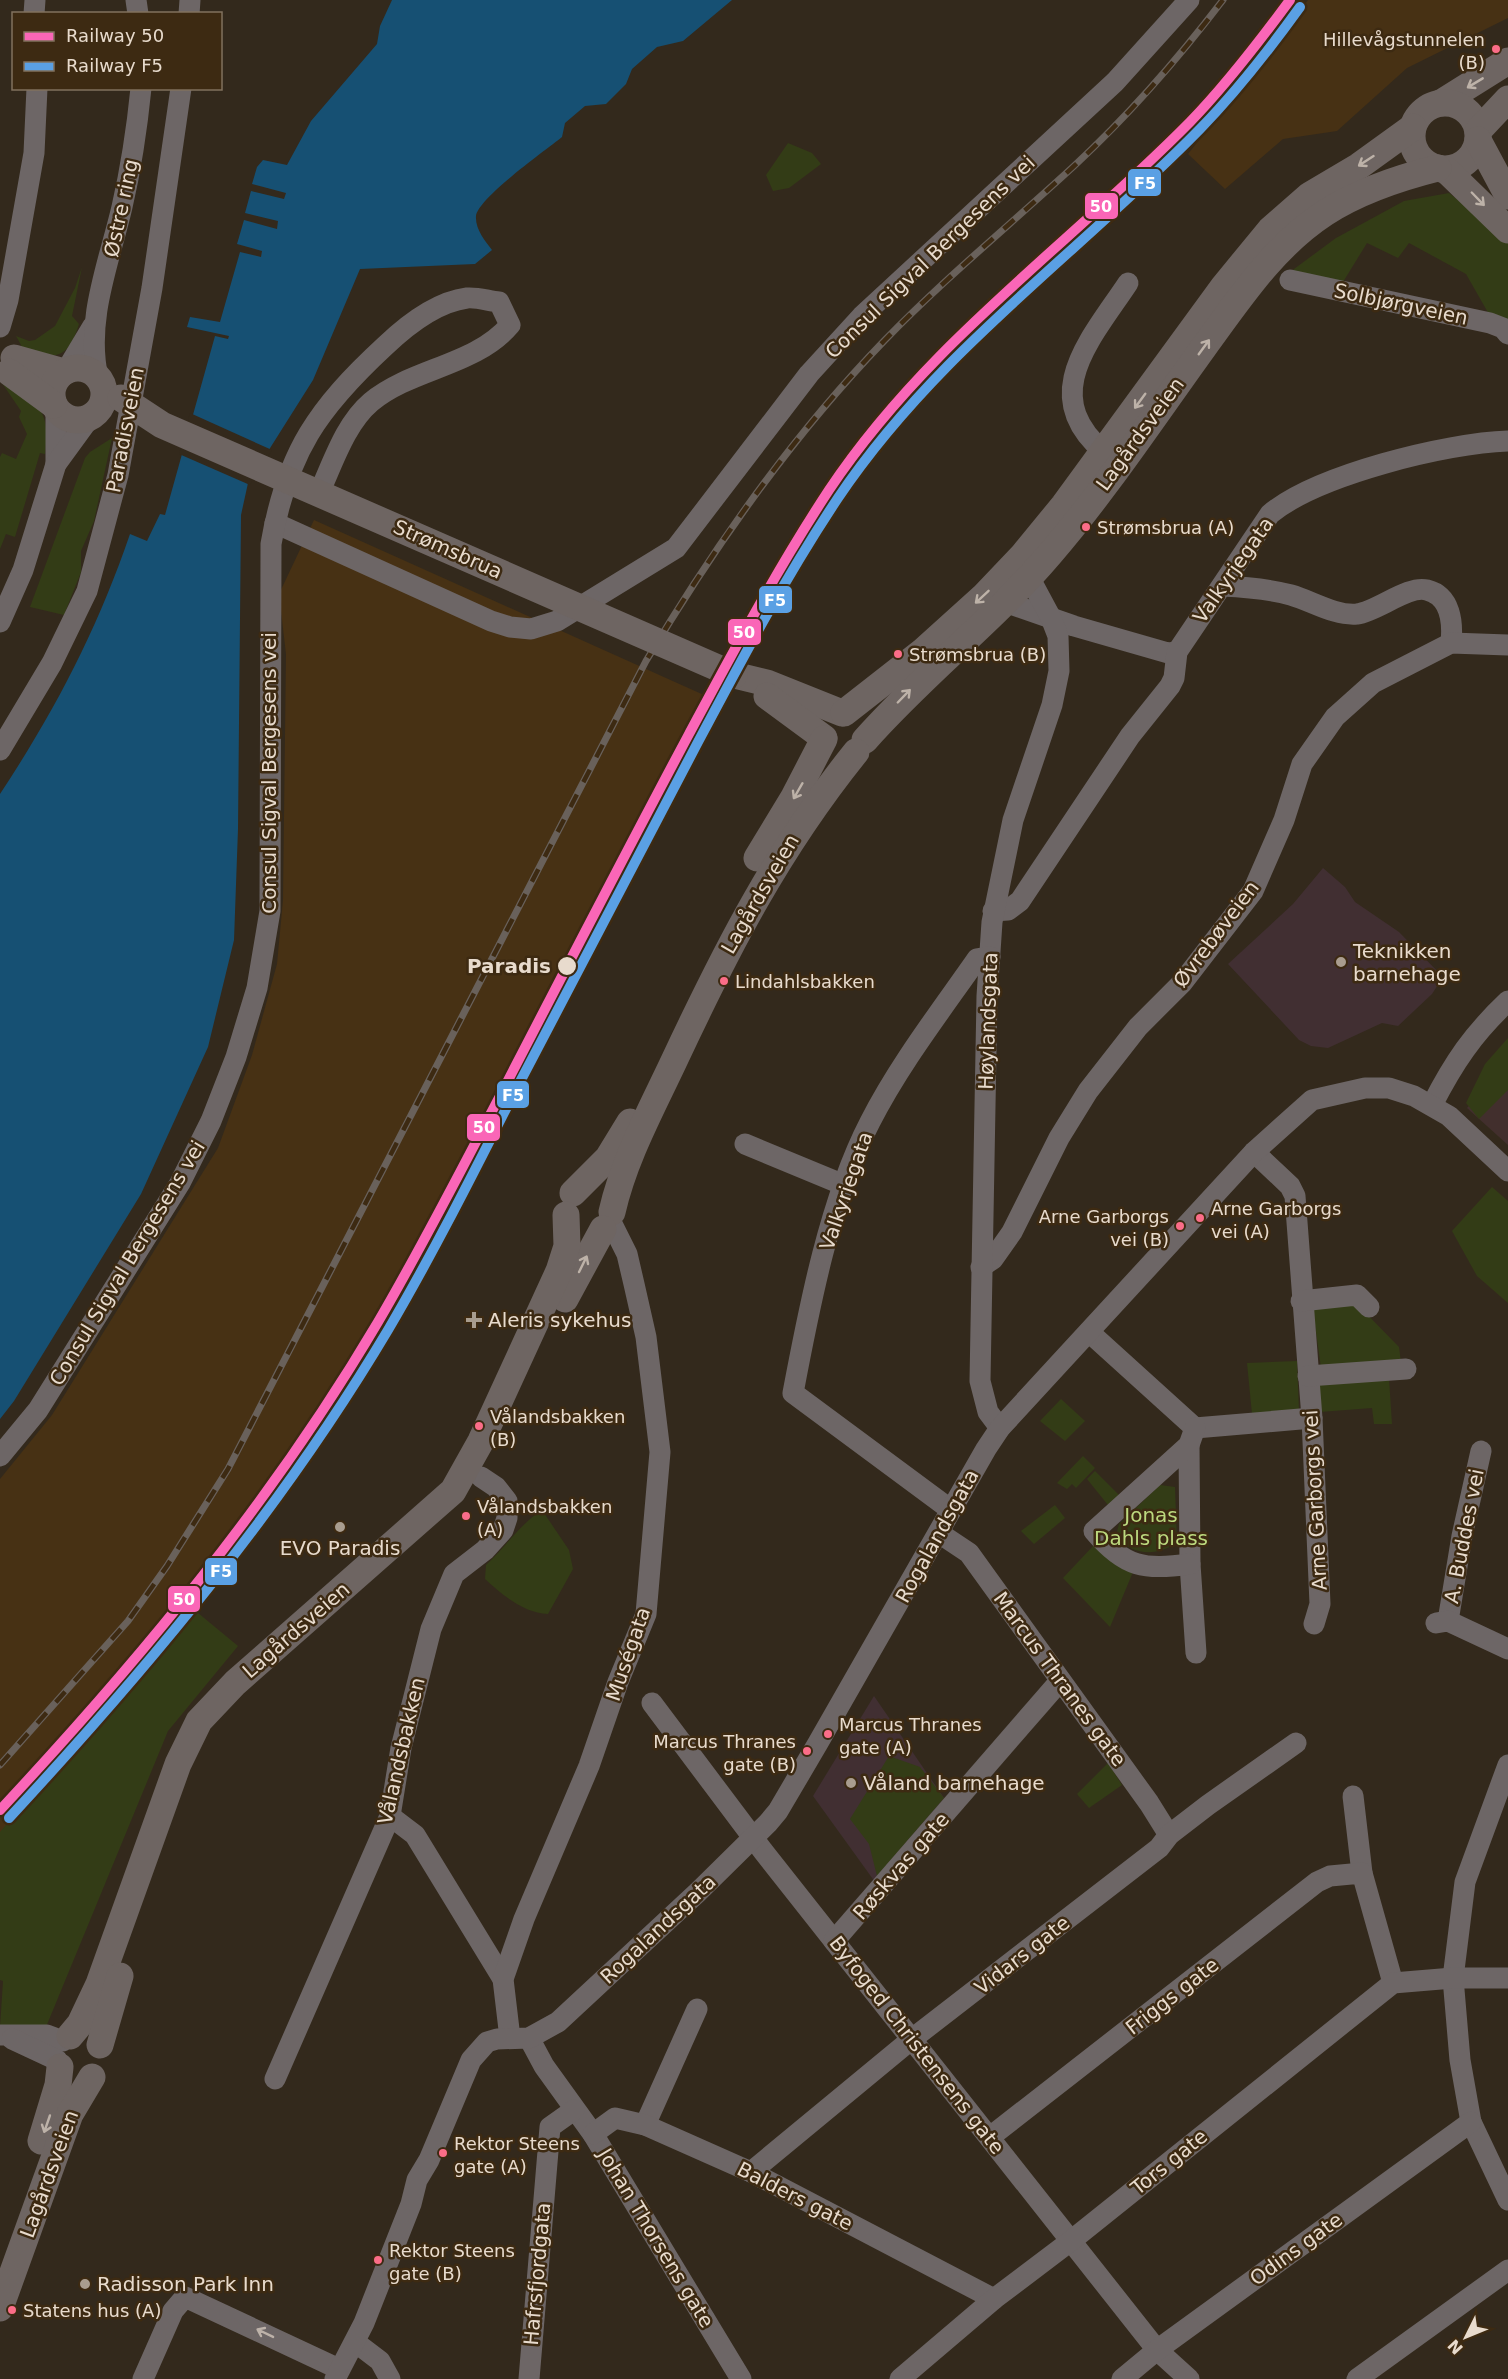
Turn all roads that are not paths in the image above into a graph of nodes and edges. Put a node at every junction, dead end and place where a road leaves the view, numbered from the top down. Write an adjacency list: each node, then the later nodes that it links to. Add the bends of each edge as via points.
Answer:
1 (1189, 0): 26 (street, Consul Sigval Bergesens vei, via 1115,82 854,324 808,374 676,548 557,621 531,629 491,621)
2 (1508, 61): 7 (main road, one-way to 7)
3 (37, 90): 16 (street, via 34,153)
4 (141, 90): 15 (street, Østre ring, via 122,205)
5 (181, 90): 39 (street, Paradisveien, via 152,288 118,475 87,591 52,663)
6 (1508, 99): 9 (main road)
7 (1441, 103): 8 (main road, via 1421,114); 9 (main road, via 1464,109 1473,118)
8 (1413, 127): 10 (main road, via 1416,152 1425,162); 23 (main road, Lagårdsveien, one-way to 23, via 1310,195 1270,230 1224,286)
9 (1478, 135): 10 (main road, via 1468,160); 11 (main road)
10 (1442, 169): 12 (main road, one-way to 12); 27 (main road, Lagårdsveien, one-way to 10, via 1079,518 1240,297 1281,248 1340,204 1388,183)
11 (1508, 196)
12 (1508, 230)
13 (1290, 280): 17 (street, Solbjørgveien, via 1490,323)
14 (1128, 284): 23 (street, via 1086,348 1071,386 1076,418 1084,433)
15 (93, 325): 18 (street, Østre ring); 19 (street, Østre ring, via 93,357)
16 (0, 327)
17 (1508, 334)
18 (65, 372): 19 (main road, via 83,369); 20 (main road, via 55,381); 20 (main road, via 11,365)
19 (99, 379): 21 (main road)
20 (55, 407): 21 (main road, via 72,420); 24 (street)
21 (105, 412): 24 (street); 25 (main road, Strømsbrua, bridge, via 162,425)
22 (1508, 441): 28 (street, Valkyrjegata, via 1468,444 1420,455 1301,493 1261,525)
23 (1104, 452): 36 (main road, Lagårdsveien, one-way to 36, via 1005,575 922,652)
24 (56, 464): 31 (street, via 23,570)
25 (319, 493): 26 (street, Consul Sigval Bergesens vei, via 344,440 370,403 500,337 510,325 499,302 468,298 442,305 396,336 346,382 312,426 288,478); 35 (main road, Strømsbrua, bridge)
26 (275, 523): 60 (street, Consul Sigval Bergesens vei, via 270,589 270,911 257,988 211,1121 180,1183 38,1410)
27 (1029, 577): 29 (main road, Lagårdsveien); 30 (street, Høylandsgata)
28 (1222, 586): 32 (street, via 1267,590 1341,613 1357,614 1413,591 1428,590 1441,597 1450,611); 34 (street, Valkyrjegata)
29 (1005, 602): 30 (street); 38 (main road, Lagårdsveien, one-way to 29, via 902,698)
30 (1051, 618): 34 (street, via 1167,653); 40 (street, Høylandsgata, via 1059,645 1058,683 1013,820)
31 (0, 622)
32 (1450, 643): 33 (street, Øvrebøveien); 50 (street, Øvrebøveien, via 1372,683 1335,717 1302,764 1284,820 1253,891 1182,983 1138,1027 1088,1091 1059,1138 1012,1232 993,1259)
33 (1508, 645)
34 (1177, 652): 40 (street, Valkyrjegata, via 1170,686 1130,736 1020,902 1008,910)
35 (804, 709): 36 (main road, Strømsbrua); 37 (main road, Strømsbrua)
36 (843, 713): 37 (main road, via 829,720); 38 (main road, via 864,725)
37 (824, 739): 38 (main road, via 840,755); 48 (main road, Lagårdsveien, one-way to 48, via 799,790 746,875 705,952 624,1133)
38 (860, 746): 49 (main road, Lagårdsveien, via 780,855 742,920 639,1136)
39 (0, 750)
40 (993, 911): 41 (street, Høylandsgata)
41 (990, 957): 47 (street, Valkyrjegata, via 977,958 930,1025 870,1121); 50 (street, Høylandsgata)
42 (1508, 1001): 43 (street, via 1474,1034)
43 (1432, 1105): 45 (street, Rogalandsgata, via 1389,1088 1353,1090 1312,1100); 46 (street)
44 (744, 1144): 47 (street)
45 (1254, 1152): 51 (street, Arne Garborgs vei, via 1290,1186 1295,1196); 53 (street, Rogalandsgata)
46 (1508, 1171)
47 (844, 1185): 62 (street, Valkyrjegata, via 818,1276 793,1393)
48 (570, 1204): 49 (main road, via 569,1223 583,1233 596,1233); 49 (main road, via 588,1187 599,1190 611,1204); 87 (main road, Lagårdsveien, via 567,1246 559,1271 459,1483 410,1531 220,1697 190,1736 99,1984)
49 (608, 1220): 61 (main road, Lagårdsveien, one-way to 49); 80 (street, Muségata, via 627,1254 646,1337 660,1452 646,1614 590,1766 524,1919)
50 (981, 1267): 57 (street, Høylandsgata, via 981,1381 988,1412)
51 (1302, 1301): 52 (street, via 1357,1295); 55 (street, Arne Garborgs vei)
52 (1369, 1307)
53 (1089, 1332): 57 (street, Rogalandsgata); 58 (street)
54 (1406, 1369): 55 (street)
55 (1308, 1376): 56 (street, Arne Garborgs vei)
56 (1312, 1418): 58 (street); 65 (street, Arne Garborgs vei, via 1320,1604)
57 (1000, 1428): 62 (street, Rogalandsgata)
58 (1192, 1437): 64 (street); 64 (street, via 1094,1531 1121,1559 1140,1567)
59 (1481, 1451): 66 (street, A. Buddes vei, via 1442,1622)
60 (0, 1456)
61 (481, 1477): 73 (street, Vålandsbakken, via 507,1501 507,1518 496,1540 454,1574 431,1629 401,1748); 86 (main road, Lagårdsveien, via 454,1512 250,1689 213,1730 192,1771 115,1990)
62 (951, 1510): 63 (street, Rogalandsgata)
63 (939, 1533): 68 (street, Marcus Thranes gate, via 969,1553); 75 (street, Rogalandsgata, via 778,1811)
64 (1190, 1564): 67 (street)
65 (1314, 1624)
66 (1508, 1649)
67 (1196, 1653)
68 (1060, 1681): 74 (street, Marcus Thranes gate); 77 (street, Røskvas gate)
69 (652, 1703): 75 (street, Byfoged Christensens gate)
70 (1296, 1743): 74 (street, Vidars gate)
71 (1508, 1765): 78 (street, via 1465,1882)
72 (1353, 1796): 76 (street)
73 (390, 1816): 80 (street, via 415,1835); 89 (street, Vålandsbakken)
74 (1169, 1835): 85 (street, Vidars gate, via 1159,1848)
75 (754, 1837): 77 (street, Byfoged Christensens gate); 84 (street, Rogalandsgata, via 558,2022)
76 (1362, 1873): 81 (street); 94 (street, Friggs gate, via 1330,1876 1317,1882)
77 (834, 1941): 85 (street, Byfoged Christensens gate)
78 (1452, 1978): 79 (street); 81 (street); 91 (street)
79 (1508, 1978)
80 (503, 1979): 84 (street, Muségata)
81 (1393, 1983): 97 (street, Tors gate)
82 (697, 2009): 92 (street)
83 (2, 2035): 87 (street, via 47,2035)
84 (520, 2038): 90 (street, Johan Thorsens gate); 102 (street, via 487,2042 471,2060 417,2180)
85 (912, 2039): 94 (street, Byfoged Christensens gate); 95 (street, Vidars gate)
86 (100, 2045): 87 (main road, via 86,2034); 88 (main road, via 103,2061)
87 (62, 2051): 88 (main road, via 74,2079); 98 (main road, Lagårdsveien, one-way to 98, via 52,2109)
88 (92, 2077): 101 (main road, Lagårdsveien, via 70,2114)
89 (275, 2079)
90 (574, 2110): 93 (street, Johan Thorsens gate); 107 (street, Hafrsfjordgata, via 550,2127)
91 (1471, 2122): 96 (street); 103 (street, Odins gate)
92 (645, 2125): 93 (street, Balders gate, via 615,2118); 95 (street, Balders gate)
93 (592, 2134): 108 (street, Johan Thorsens gate)
94 (990, 2138): 97 (street, Byfoged Christensens gate)
95 (751, 2172): 100 (street, Balders gate)
96 (1508, 2200)
97 (1072, 2240): 100 (street, Tors gate); 103 (street, Byfoged Christensens gate)
98 (0, 2253)
99 (1508, 2270): 112 (street)
100 (994, 2299): 109 (street, Tors gate)
101 (0, 2308)
102 (355, 2342): 104 (street); 106 (street, via 380,2361)
103 (1157, 2350): 110 (street, Odins gate); 111 (street, Byfoged Christensens gate)
104 (337, 2374): 105 (street, one-way to 105, via 185,2297 172,2311)
105 (143, 2379)
106 (390, 2379)
107 (529, 2379)
108 (741, 2379)
109 (900, 2379)
110 (1122, 2379)
111 (1189, 2379)
112 (1356, 2379)

